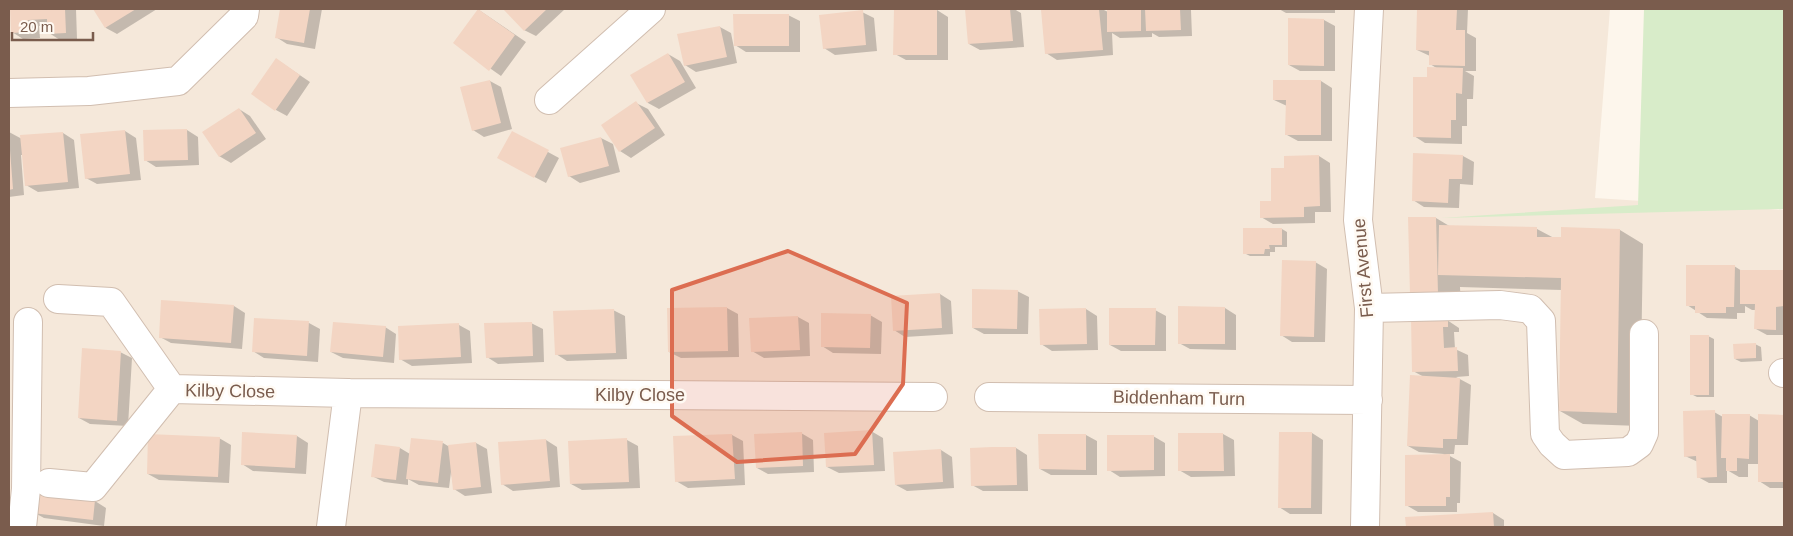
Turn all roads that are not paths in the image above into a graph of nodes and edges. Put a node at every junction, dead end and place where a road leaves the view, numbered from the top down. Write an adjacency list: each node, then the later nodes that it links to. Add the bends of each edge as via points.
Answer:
1 (245, 9): 4 (street, via 244,16 178,81 90,91)
2 (651, 9): 5 (street)
3 (1369, 9): 7 (street, First Avenue, via 1358,220)
4 (9, 93)
5 (549, 100)
6 (58, 299): 10 (street, via 111,302)
7 (1368, 308): 9 (street, via 1500,305 1530,309 1541,322 1545,434 1564,455 1628,452 1639,444 1644,433); 14 (street, First Avenue)
8 (28, 322): 16 (street, via 26,489)
9 (1644, 334)
10 (172, 390): 11 (street, Kilby Close); 15 (street, via 93,487)
11 (348, 393): 12 (street, Kilby Close); 17 (street)
12 (933, 396)
13 (989, 397): 14 (street, Biddenham Turn)
14 (1368, 400): 18 (street, First Avenue)
15 (49, 483)
16 (22, 527)
17 (332, 527)
18 (1365, 527)

